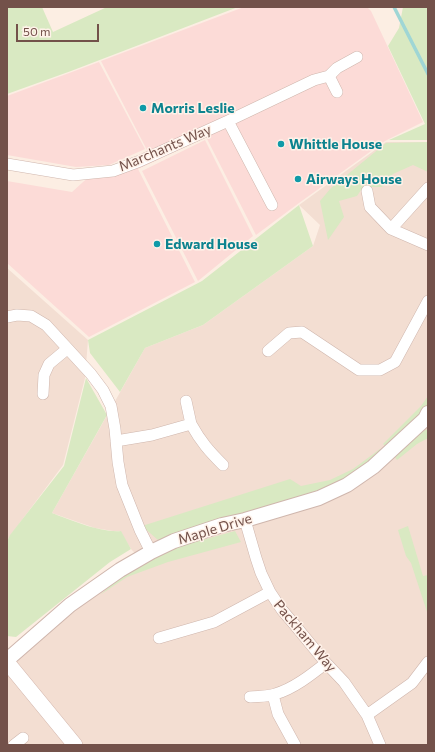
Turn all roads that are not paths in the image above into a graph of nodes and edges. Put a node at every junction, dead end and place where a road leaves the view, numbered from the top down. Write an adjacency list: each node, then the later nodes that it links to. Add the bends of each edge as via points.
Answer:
1 (357, 57): 2 (street, Marchants Way, via 337,68)
2 (329, 76): 3 (street); 4 (street, Marchants Way, via 314,80)
3 (337, 92)
4 (228, 121): 5 (street, Marchants Way, via 113,171 73,175); 8 (street, Marchants Way)
5 (7, 164)
6 (428, 188): 9 (street)
7 (367, 191): 9 (street, via 370,207)
8 (272, 205)
9 (390, 229): 10 (street)
10 (428, 245)
11 (428, 301): 14 (street, via 395,362 380,370 359,370 302,332 289,333)
12 (7, 317): 13 (street, via 31,316 46,325)
13 (67, 348): 15 (street, via 49,364 44,375); 19 (street, via 103,390 111,406)
14 (268, 351)
15 (43, 394)
16 (186, 401): 18 (street)
17 (427, 417): 21 (street, Maple Drive, via 373,467 347,485 319,498)
18 (191, 424): 19 (street, via 152,435); 20 (street, via 198,438)
19 (116, 441): 22 (street, via 122,485)
20 (223, 465)
21 (245, 520): 22 (street, Maple Drive, via 174,541); 23 (street, Packham Way, via 261,574)
22 (151, 552): 25 (street, Maple Drive, via 70,605)
23 (270, 592): 24 (street, via 214,622); 27 (street, Packham Way)
24 (159, 638)
25 (7, 661): 31 (main road)
26 (428, 662): 30 (street, via 412,683)
27 (326, 663): 28 (street, via 310,676); 30 (street, Packham Way, via 344,682)
28 (273, 695): 29 (street); 32 (street, via 278,714)
29 (250, 697)
30 (367, 715): 33 (street, Packham Way)
31 (75, 745)
32 (295, 745)
33 (380, 745)

